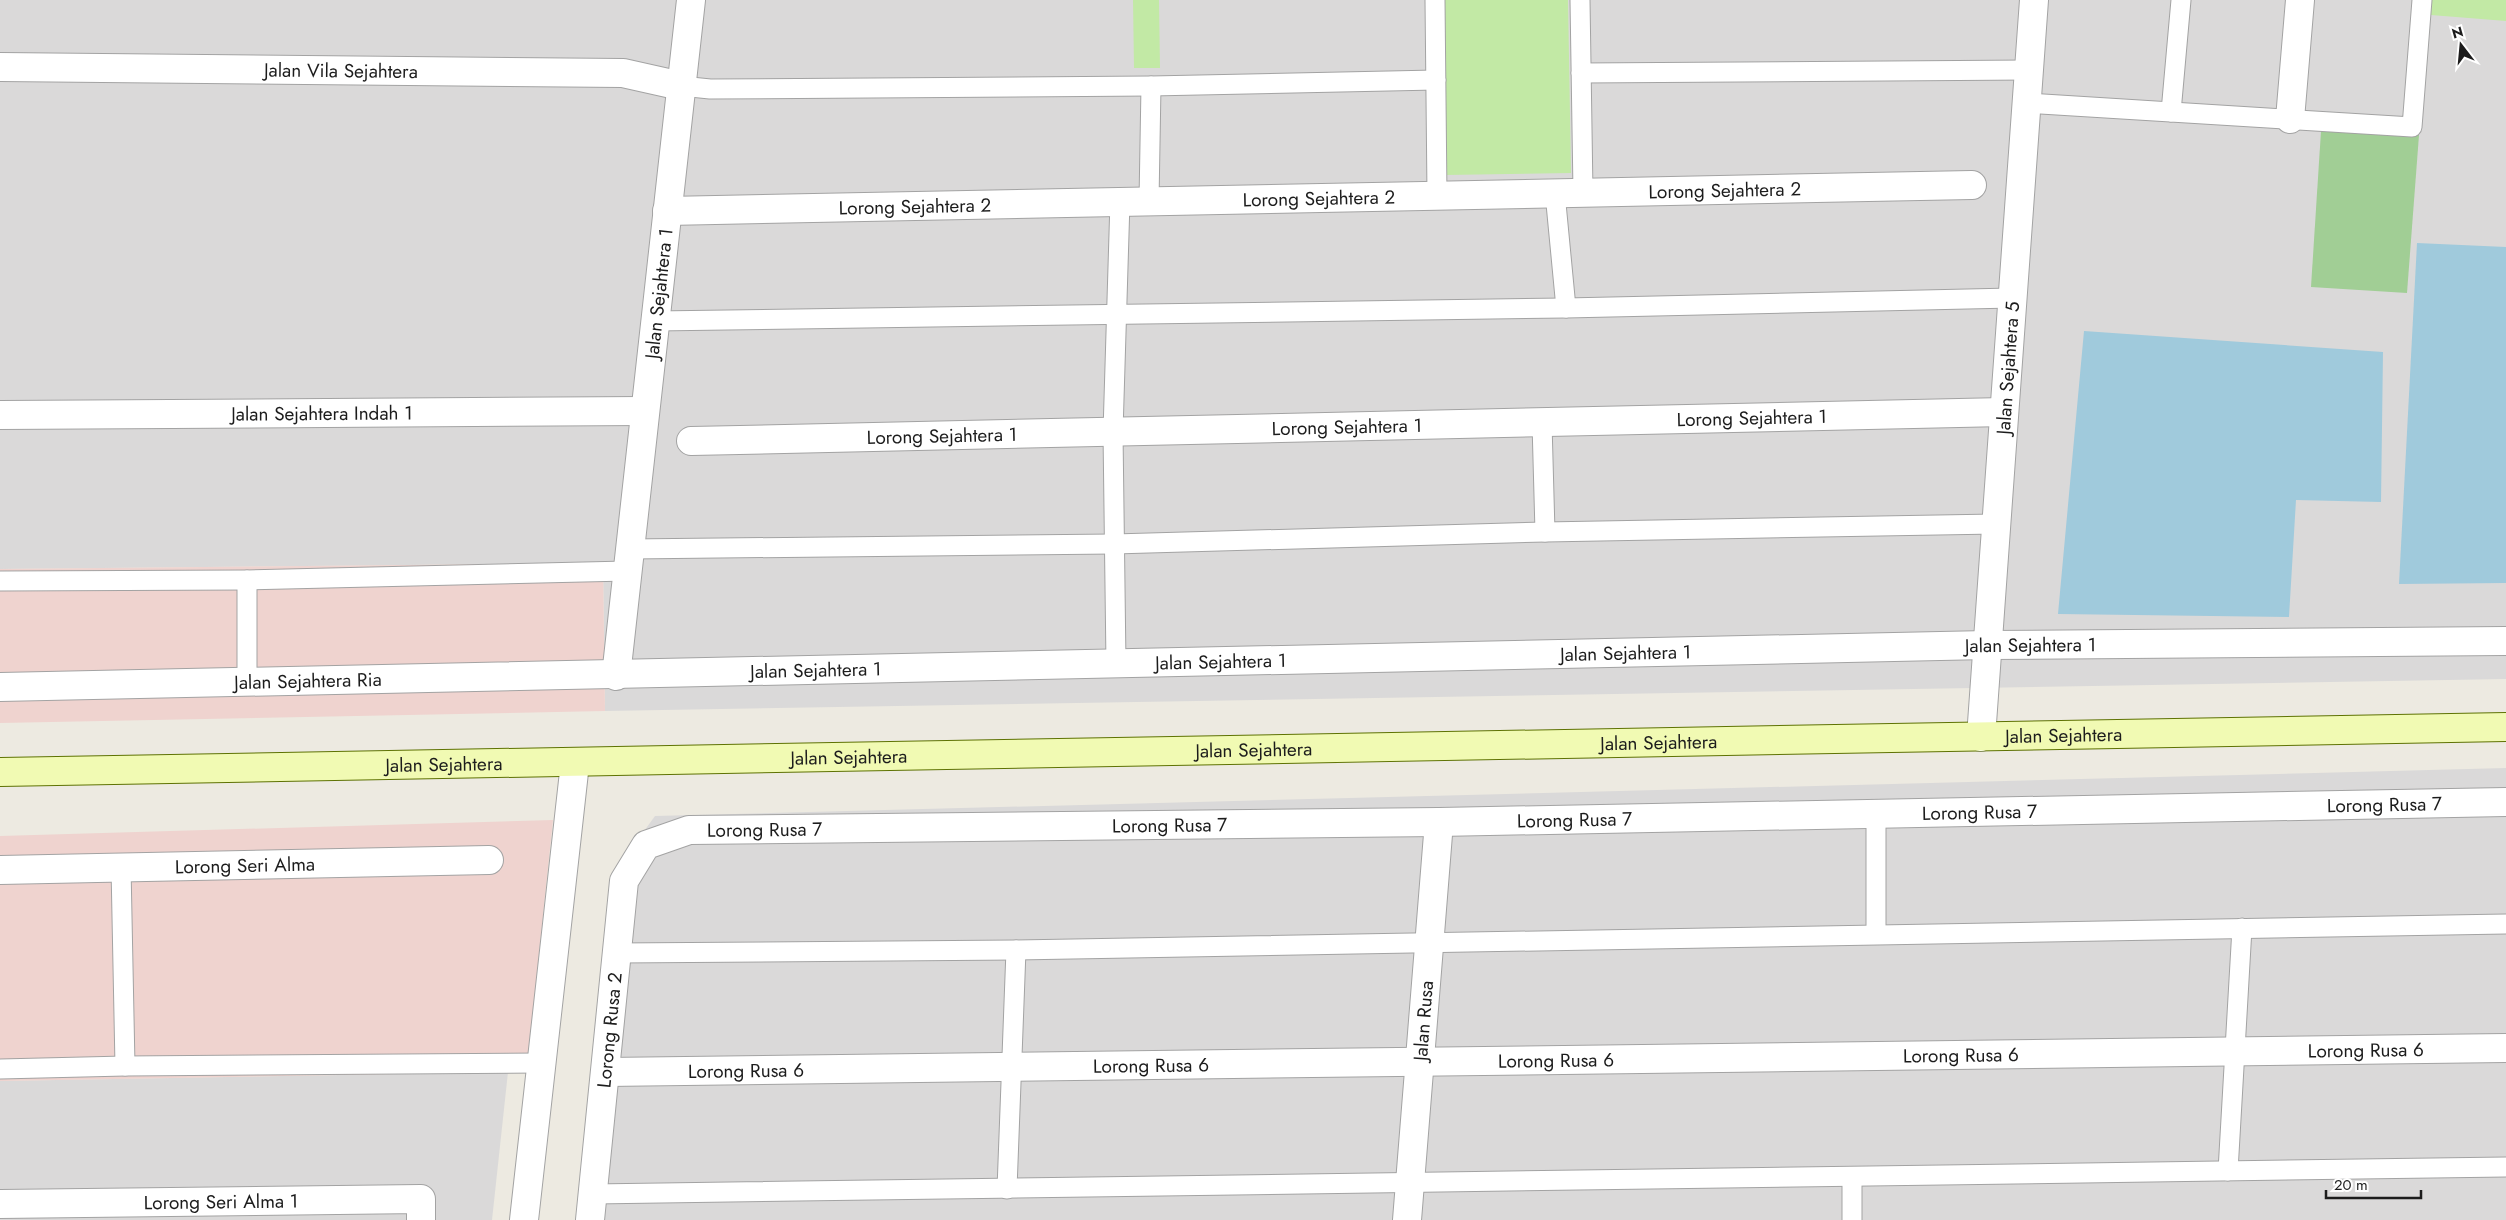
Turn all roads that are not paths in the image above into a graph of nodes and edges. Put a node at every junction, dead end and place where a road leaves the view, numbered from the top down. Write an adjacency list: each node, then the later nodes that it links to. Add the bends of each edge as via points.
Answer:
1 (691, 0): 12 (street, Jalan Sejahtera 1)
2 (1435, 0): 11 (lane)
3 (1580, 0): 10 (lane)
4 (2034, 0): 9 (street, Jalan Sejahtera 5)
5 (2180, 0): 15 (lane)
6 (2300, 0): 16 (street)
7 (2422, 0): 16 (lane, via 2412,127)
8 (0, 67): 12 (street, Jalan Vila Sejahtera, via 623,74)
9 (2029, 70): 10 (lane); 14 (street, Jalan Sejahtera 5)
10 (1581, 73): 18 (lane)
11 (1436, 80): 13 (lane); 20 (lane)
12 (681, 86): 13 (lane, via 710,89); 23 (street, Jalan Sejahtera 1)
13 (1151, 86): 22 (lane)
14 (2026, 103): 15 (lane); 24 (street, Jalan Sejahtera 5)
15 (2171, 112): 16 (lane)
16 (2290, 119)
17 (1972, 185): 18 (street, Lorong Sejahtera 2)
18 (1583, 192): 19 (street, Lorong Sejahtera 2)
19 (1555, 193): 20 (street, Lorong Sejahtera 2); 25 (lane)
20 (1437, 195): 22 (street, Lorong Sejahtera 2)
21 (1120, 201): 22 (street, Lorong Sejahtera 2); 23 (street, Lorong Sejahtera 2); 26 (lane)
22 (1149, 201)
23 (667, 211): 27 (street, Jalan Sejahtera 1)
24 (2012, 298): 25 (lane); 29 (street, Jalan Sejahtera 5)
25 (1566, 308): 26 (lane)
26 (1116, 314): 27 (lane); 32 (lane)
27 (655, 321): 28 (street, Jalan Sejahtera 1)
28 (646, 411): 30 (street, Jalan Sejahtera Indah 1); 37 (street, Jalan Sejahtera 1)
29 (2004, 412): 31 (street, Lorong Sejahtera 1); 34 (street, Jalan Sejahtera 5)
30 (0, 415)
31 (1542, 423): 32 (street, Lorong Sejahtera 1); 35 (lane)
32 (1113, 432): 33 (street, Lorong Sejahtera 1); 36 (lane)
33 (691, 441)
34 (1996, 524): 35 (lane); 41 (street, Jalan Sejahtera 5)
35 (1545, 532): 36 (lane)
36 (1114, 544): 37 (lane); 42 (lane)
37 (629, 560): 38 (lane); 43 (street, Jalan Sejahtera 1)
38 (247, 580): 39 (lane); 44 (lane)
39 (0, 581)
40 (2506, 641): 41 (street, Jalan Sejahtera 1)
41 (1987, 644): 42 (street, Jalan Sejahtera 1); 47 (street, Jalan Sejahtera 5)
42 (1116, 664): 43 (street, Jalan Sejahtera 1)
43 (616, 676): 44 (street, Jalan Sejahtera Ria)
44 (247, 682): 45 (street, Jalan Sejahtera Ria)
45 (0, 688)
46 (2506, 727): 47 (main road, Jalan Sejahtera)
47 (1981, 737): 48 (main road, Jalan Sejahtera)
48 (575, 763): 49 (main road, Jalan Sejahtera); 66 (street)
49 (0, 772)
50 (2506, 802): 51 (street, Lorong Rusa 7)
51 (1876, 813): 52 (street, Lorong Rusa 7); 59 (lane)
52 (1439, 822): 53 (street, Lorong Rusa 7, via 688,830); 60 (street, Jalan Rusa)
53 (646, 846): 62 (street, Lorong Rusa 2, via 624,881)
54 (489, 860): 55 (street, Lorong Seri Alma)
55 (121, 867): 56 (street, Lorong Seri Alma); 67 (lane)
56 (0, 870)
57 (2506, 924): 58 (lane)
58 (2242, 928): 59 (lane); 64 (lane)
59 (1876, 934): 60 (lane)
60 (1430, 942): 61 (lane); 65 (street, Jalan Rusa)
61 (1016, 950): 62 (lane); 68 (lane)
62 (616, 953): 70 (street, Lorong Rusa 2)
63 (2506, 1048): 64 (street, Lorong Rusa 6)
64 (2234, 1052): 65 (street, Lorong Rusa 6); 72 (lane)
65 (1421, 1062): 68 (street, Lorong Rusa 6); 74 (street, Jalan Rusa)
66 (540, 1063): 67 (lane); 79 (street)
67 (125, 1066): 69 (lane)
68 (1011, 1066): 70 (street, Lorong Rusa 6); 75 (lane)
69 (0, 1069)
70 (606, 1072): 77 (street, Lorong Rusa 2)
71 (2506, 1167): 72 (lane)
72 (2228, 1171): 73 (lane)
73 (1852, 1176): 74 (lane); 81 (lane)
74 (1411, 1183): 75 (lane); 80 (street, Jalan Rusa)
75 (1008, 1189): 77 (lane)
76 (0, 1204): 78 (street, Lorong Seri Alma 1, via 421,1199)
77 (591, 1207)
78 (421, 1220)
79 (524, 1220)
80 (1407, 1220)
81 (1852, 1220)

